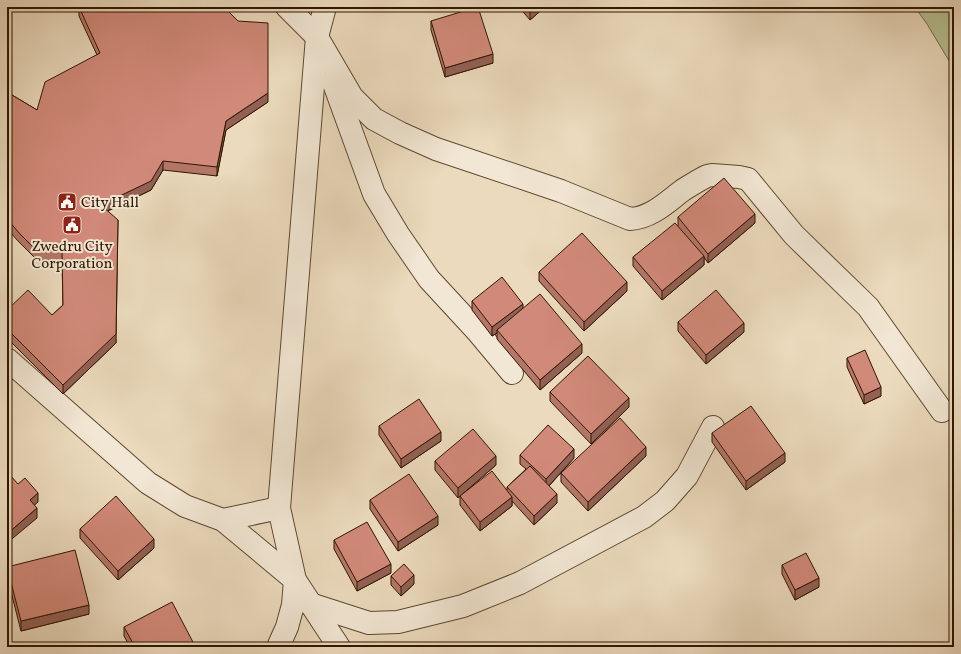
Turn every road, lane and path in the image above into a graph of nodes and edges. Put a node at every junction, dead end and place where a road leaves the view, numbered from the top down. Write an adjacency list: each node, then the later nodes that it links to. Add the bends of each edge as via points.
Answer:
1 (287, 7): 3 (street)
2 (325, 7): 3 (street)
3 (317, 37): 5 (street, via 374,194 429,279); 6 (street, via 352,97 374,119 436,149 561,191 630,219 650,214 707,176 748,179 794,236 868,307); 8 (street)
4 (7, 359): 9 (street, via 148,484 185,506)
5 (512, 373)
6 (942, 411)
7 (713, 427): 11 (street, via 687,476 665,501 644,517 520,583 463,606 398,622 369,623)
8 (279, 508): 9 (street); 10 (street)
9 (224, 520): 10 (street)
10 (295, 580): 11 (street); 12 (street, via 293,606)
11 (310, 604): 13 (street)
12 (278, 647)
13 (339, 647)

